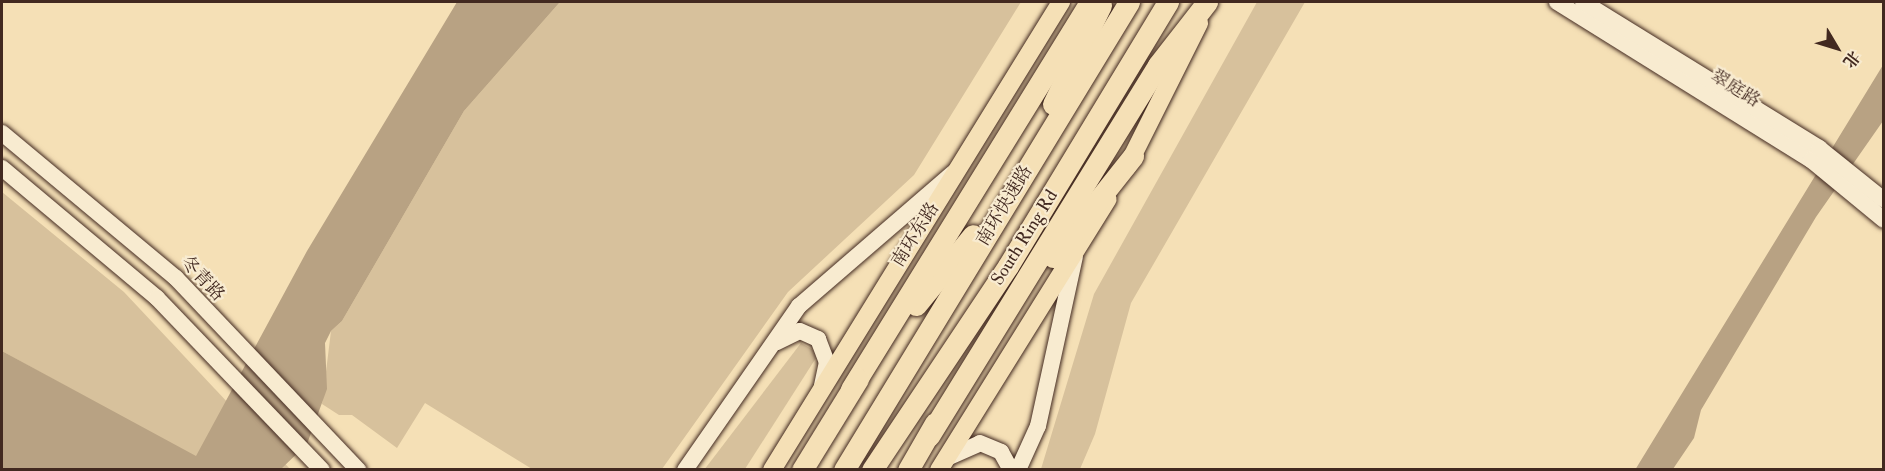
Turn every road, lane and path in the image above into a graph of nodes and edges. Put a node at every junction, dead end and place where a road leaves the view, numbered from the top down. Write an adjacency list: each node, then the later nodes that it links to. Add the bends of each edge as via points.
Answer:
1 (1061, 2): 16 (main road, 南环东路)
2 (1090, 2): 26 (highway)
3 (1102, 2): 11 (highway)
4 (1125, 2): 11 (highway, 南环快速路)
5 (1129, 2): 28 (highway, 南环快速路)
6 (1168, 2): 22 (highway, South Ring Rd)
7 (1183, 2): 24 (highway)
8 (1209, 2): 14 (main road); 23 (highway, via 1158,65)
9 (1557, 2): 13 (main road, 翠庭路)
10 (1582, 2): 13 (main road, 翠庭路)
11 (1050, 109): 20 (highway, 南环快速路)
12 (2, 133): 32 (main road, 冬青路, via 176,278 242,353)
13 (1815, 154): 17 (main road, 翠庭路)
14 (1133, 156): 21 (main road); 23 (highway)
15 (2, 168): 31 (main road, via 157,298)
16 (956, 171): 25 (main road, via 831,275); 27 (main road, 南环东路)
17 (1851, 180): 18 (main road, 翠庭路); 19 (main road, 翠庭路)
18 (1884, 200)
19 (1884, 220)
20 (973, 235): 26 (highway); 28 (highway, 南环快速路)
21 (1076, 254): 30 (main road); 40 (main road, via 1038,426)
22 (1008, 266): 24 (highway); 37 (highway, South Ring Rd)
23 (992, 333): 29 (highway)
24 (971, 346): 29 (highway)
25 (767, 351): 27 (main road, via 791,332 813,335 826,356); 33 (main road)
26 (851, 389): 35 (highway)
27 (821, 390): 34 (main road, 南环东路)
28 (881, 411): 36 (highway, 南环快速路)
29 (929, 436): 38 (highway)
30 (943, 464): 39 (main road, via 980,443 1001,452)
31 (322, 470)
32 (358, 470)
33 (685, 470)
34 (772, 470)
35 (802, 470)
36 (844, 470)
37 (872, 470)
38 (908, 470)
39 (1011, 470)
40 (1018, 470)

